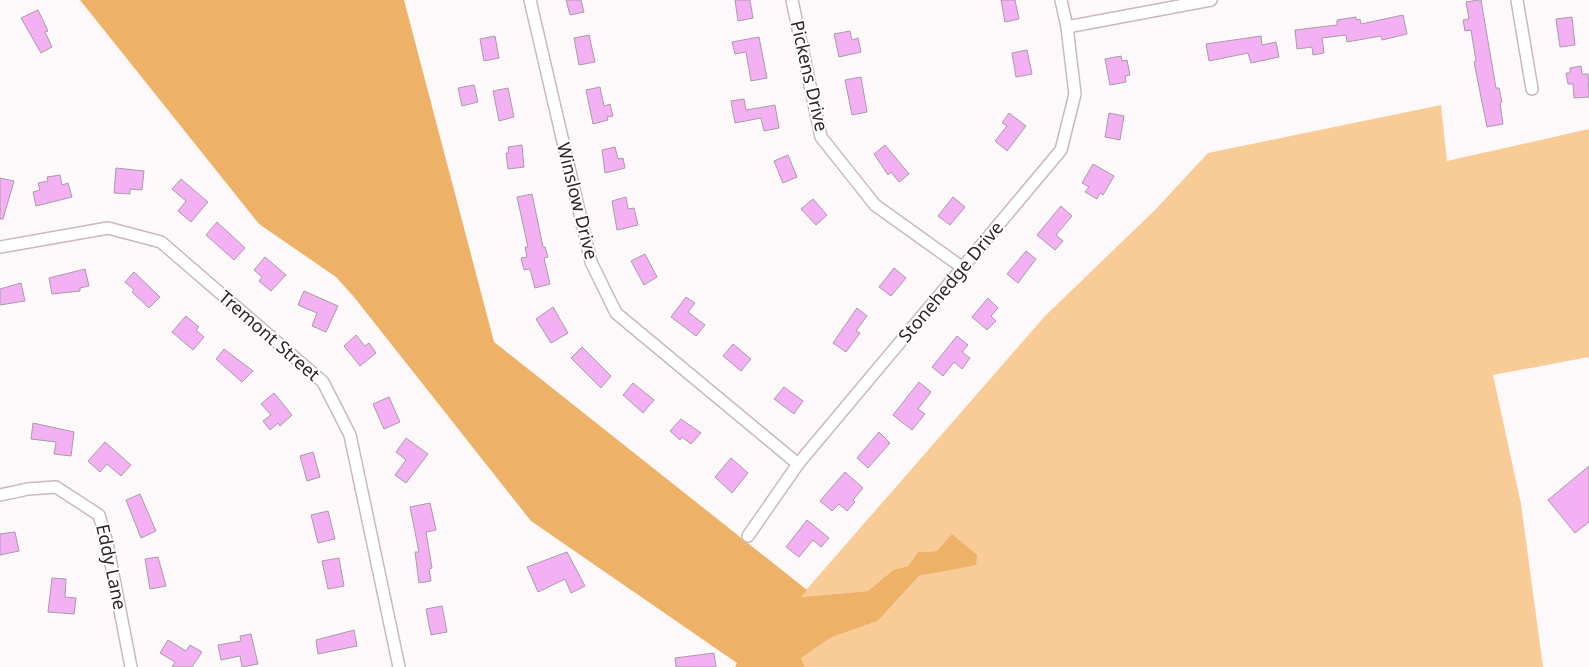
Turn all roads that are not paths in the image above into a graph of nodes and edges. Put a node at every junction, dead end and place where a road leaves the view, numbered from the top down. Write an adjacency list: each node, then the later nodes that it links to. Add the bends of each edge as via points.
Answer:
1 (530, 0): 10 (street, Winslow Drive, via 591,262 616,313)
2 (792, 0): 9 (street, Pickens Drive, via 822,137 875,205)
3 (1061, 0): 6 (street, Stonehedge Drive)
4 (1211, 0): 6 (street)
5 (1517, 0): 7 (street)
6 (1067, 27): 9 (street, Stonehedge Drive, via 1075,94 1061,150)
7 (1532, 89)
8 (0, 247): 14 (street, Tremont Street, via 108,228 161,242 323,382 350,435)
9 (963, 268): 10 (street, Stonehedge Drive)
10 (798, 464): 12 (street, Stonehedge Drive)
11 (0, 495): 13 (street, Eddy Lane, via 56,487 99,515 108,543)
12 (748, 536)
13 (131, 667)
14 (399, 667)

